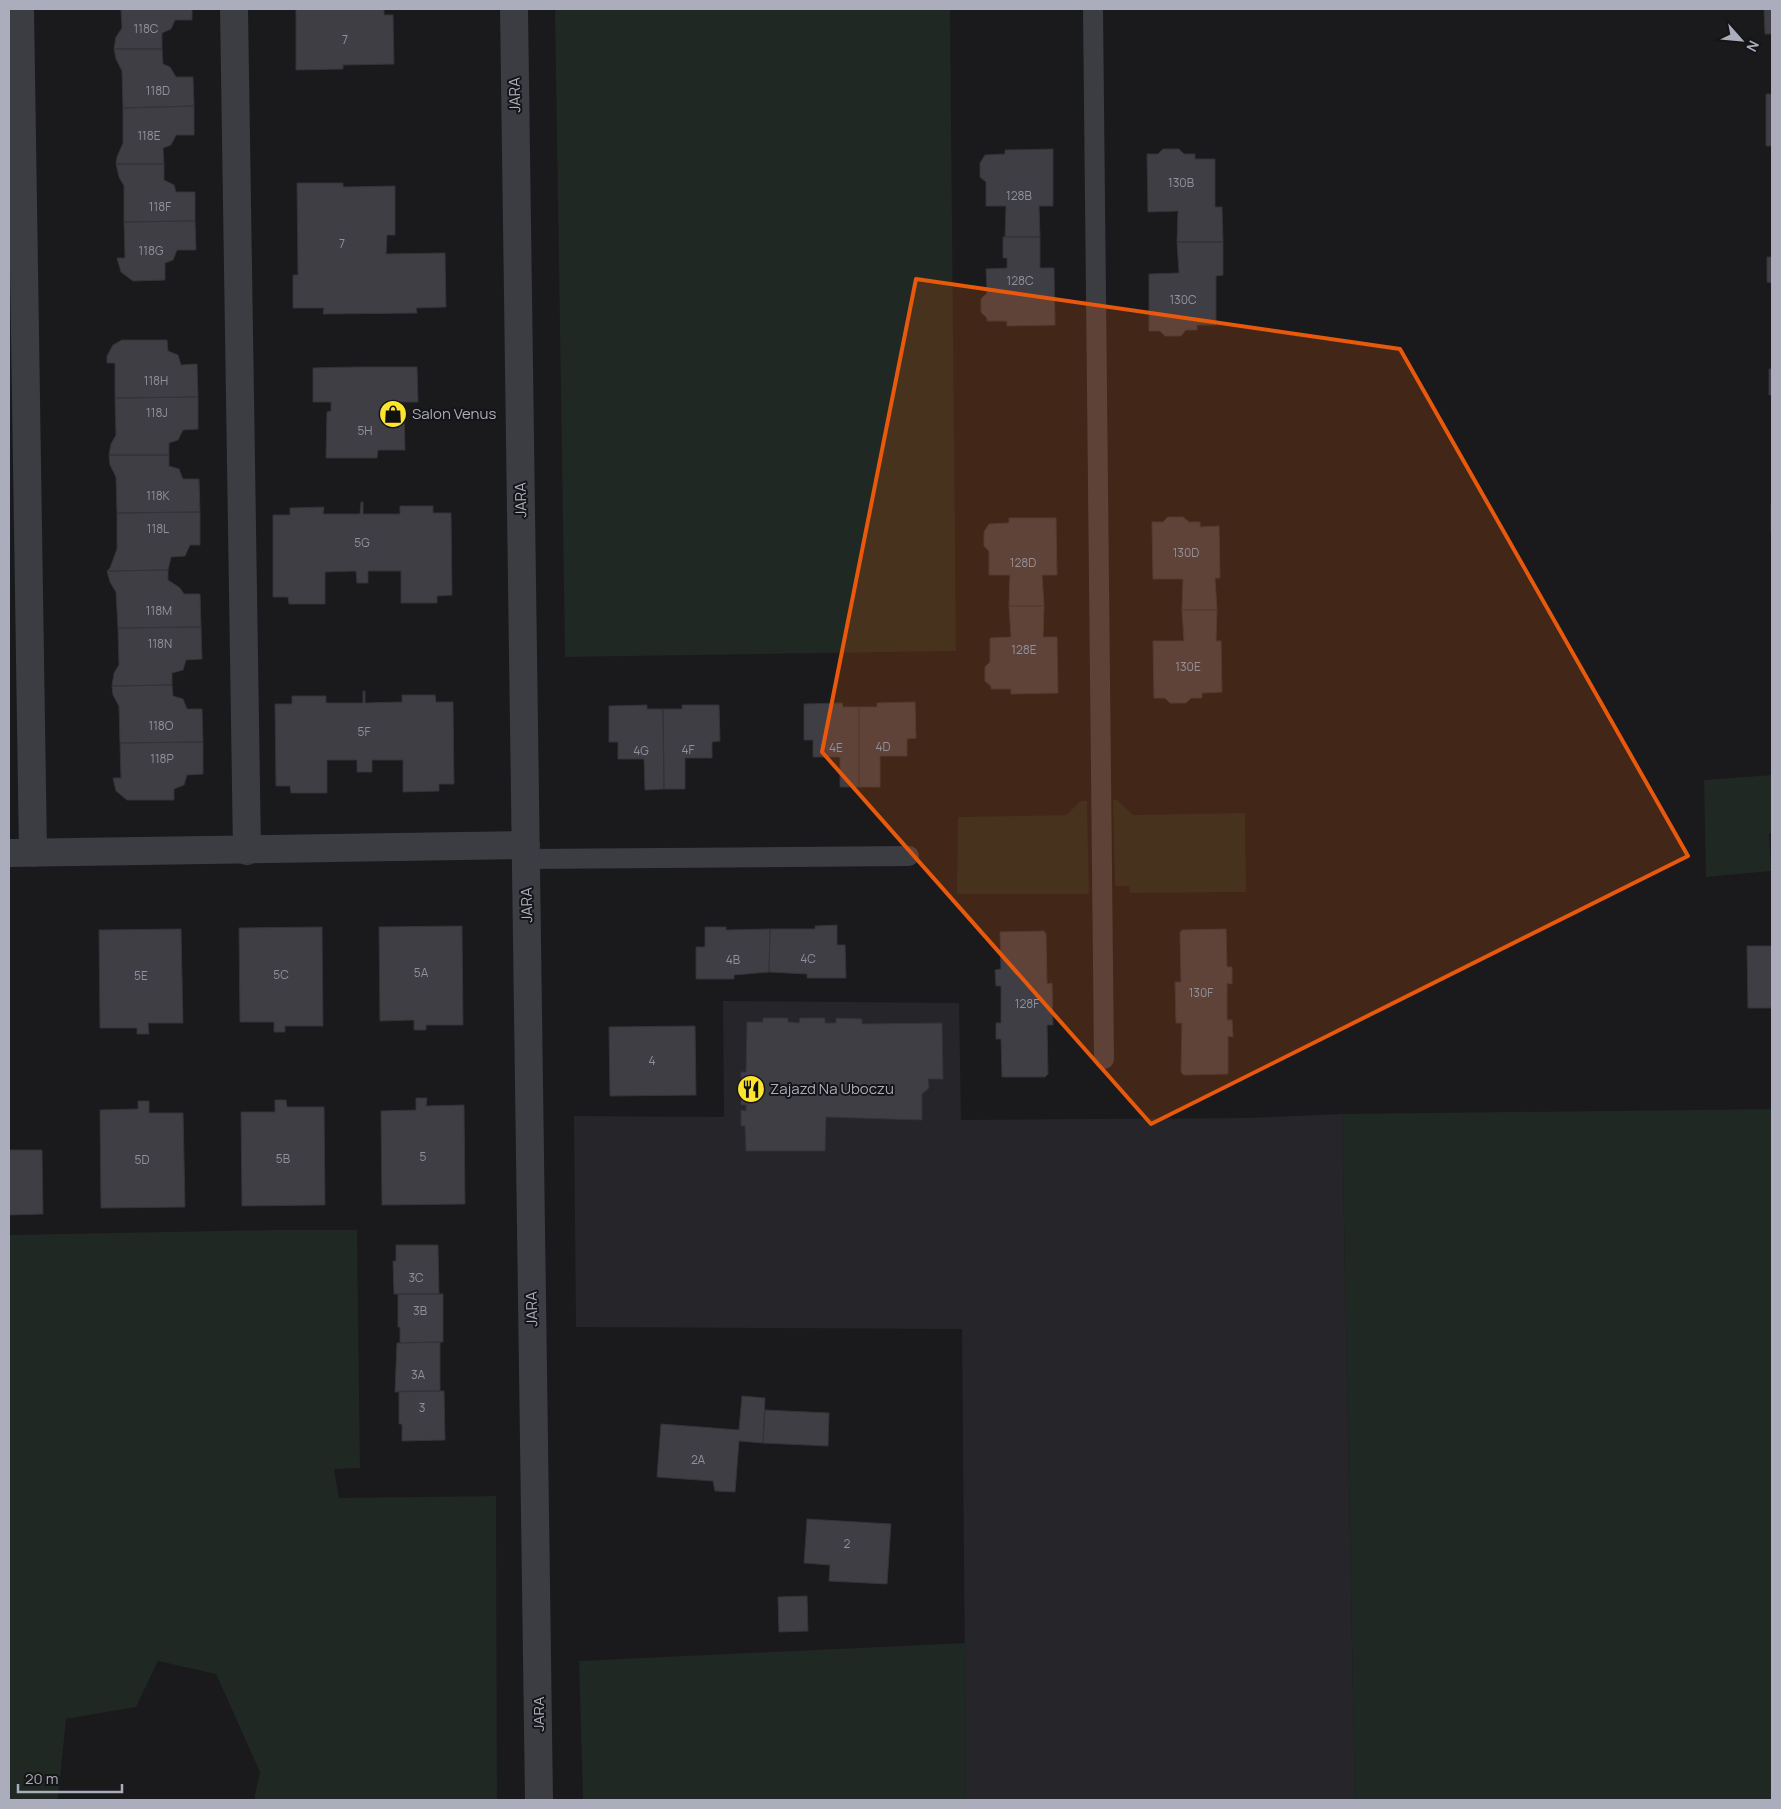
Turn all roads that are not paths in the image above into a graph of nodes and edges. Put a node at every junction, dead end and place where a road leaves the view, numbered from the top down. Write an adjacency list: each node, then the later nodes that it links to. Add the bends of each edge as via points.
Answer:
1 (20, 9): 7 (street)
2 (234, 9): 5 (street)
3 (514, 9): 6 (street, JARA)
4 (1093, 9): 9 (lane)
5 (247, 850): 6 (street); 7 (street)
6 (526, 852): 8 (lane); 10 (street, JARA)
7 (21, 854)
8 (909, 856)
9 (1104, 1059)
10 (539, 1800)

